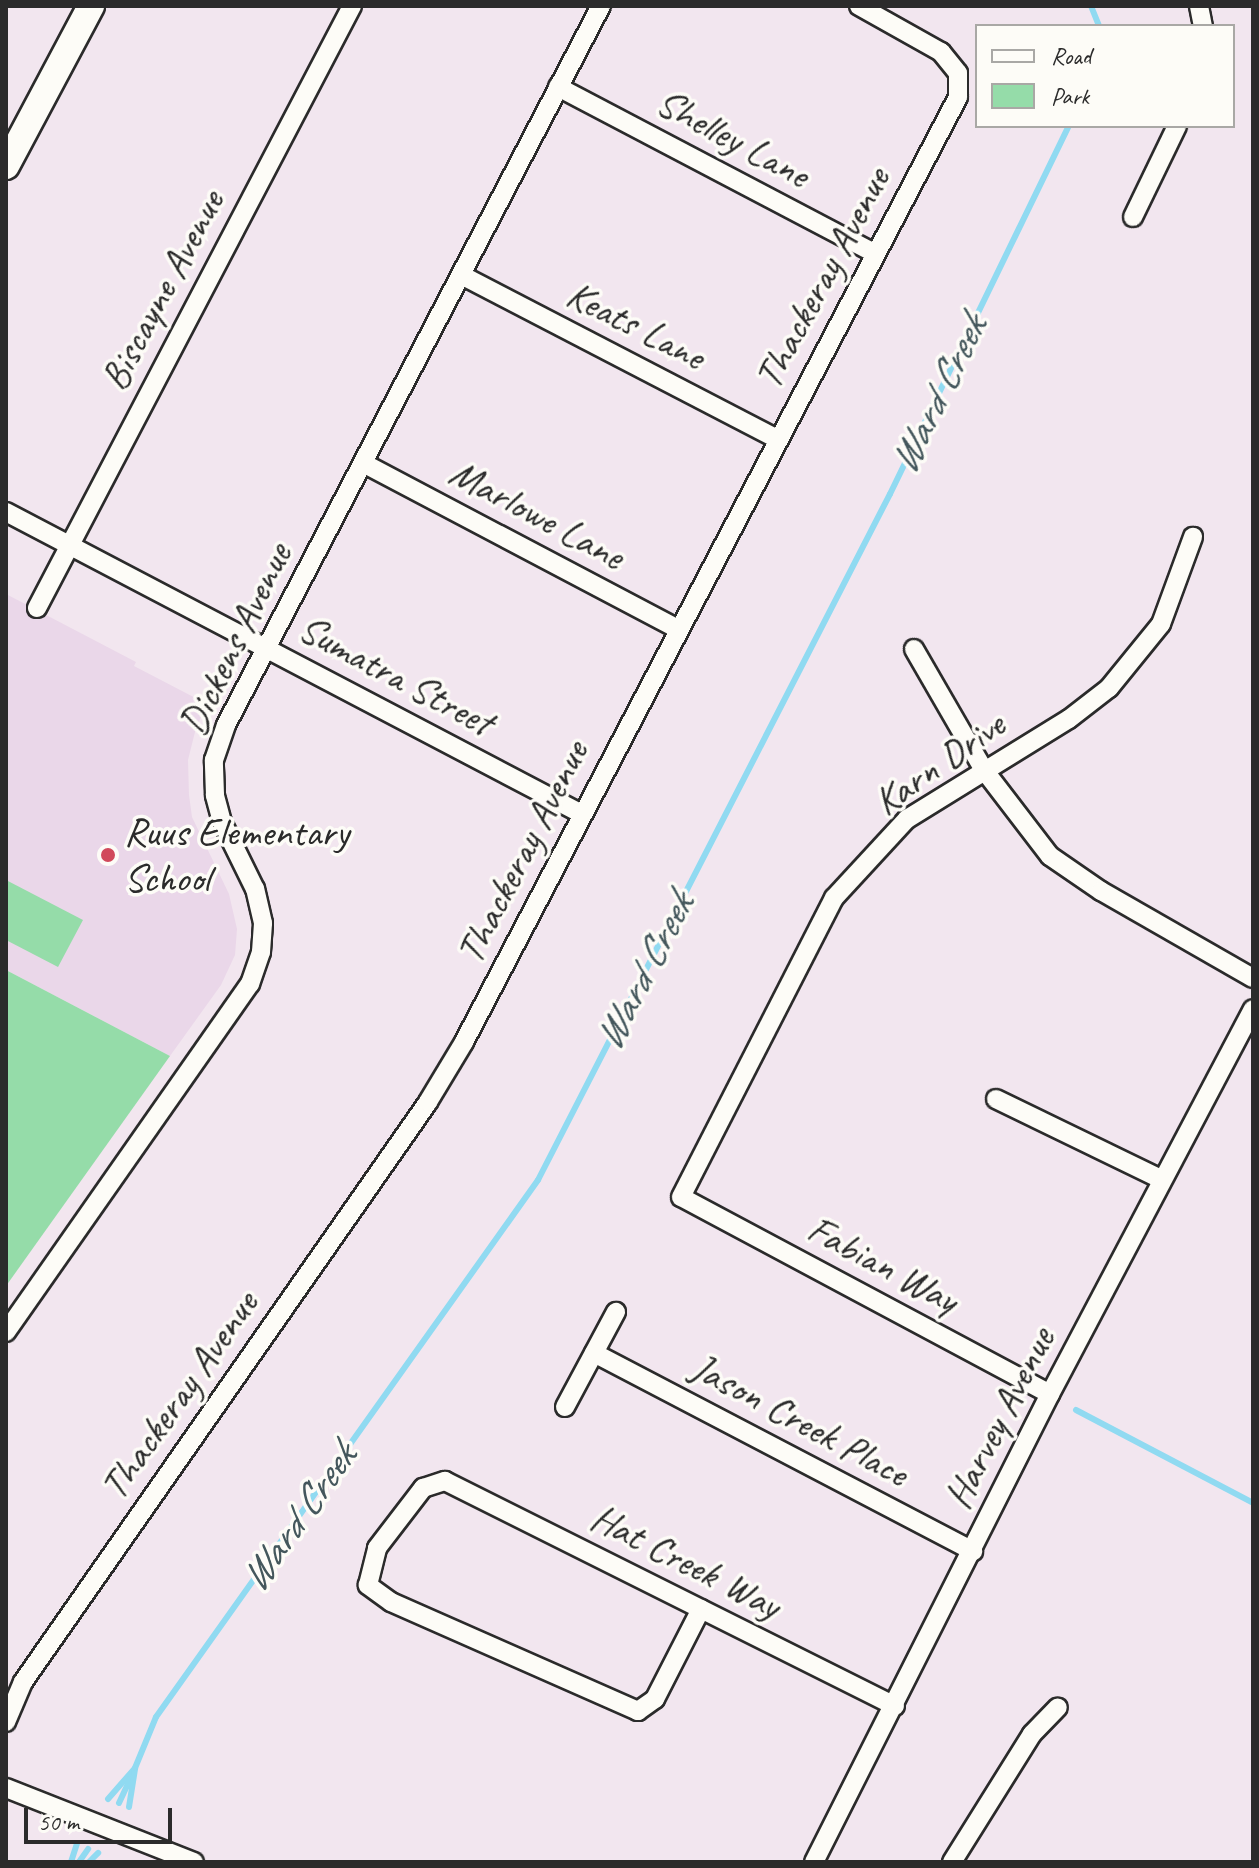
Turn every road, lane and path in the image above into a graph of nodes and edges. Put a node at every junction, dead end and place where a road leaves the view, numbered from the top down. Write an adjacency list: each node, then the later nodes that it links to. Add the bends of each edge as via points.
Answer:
1 (91, 6): 7 (street)
2 (352, 6): 15 (street, Biscayne Avenue)
3 (601, 6): 5 (street, Dickens Avenue)
4 (860, 6): 9 (street, Thackeray Avenue, via 941,52 958,73 958,97)
5 (558, 87): 9 (street, Shelley Lane); 10 (street, Dickens Avenue)
6 (1176, 128): 8 (street)
7 (6, 166)
8 (1133, 217)
9 (874, 253): 11 (street, Thackeray Avenue)
10 (461, 275): 11 (street, Keats Lane); 12 (street, Dickens Avenue)
11 (778, 439): 17 (street, Thackeray Avenue)
12 (363, 463): 17 (street, Marlowe Lane); 18 (street, Dickens Avenue)
13 (6, 512): 15 (street, Sumatra Street)
14 (1193, 537): 20 (street, Karn Drive, via 1161,624 1109,688)
15 (69, 546): 16 (street, Biscayne Avenue); 18 (street, Sumatra Street)
16 (37, 608)
17 (678, 629): 21 (street, Thackeray Avenue)
18 (265, 647): 21 (street, Sumatra Street); 28 (street, Dickens Avenue, via 214,760 222,822 255,889 263,923 261,952 250,984)
19 (914, 649): 20 (street)
20 (984, 770): 22 (street, via 1050,856); 26 (street, Karn Drive, via 907,819 834,898)
21 (582, 814): 36 (street, Thackeray Avenue, via 428,1102 23,1682)
22 (1253, 978)
23 (1253, 1009): 25 (street, Harvey Avenue)
24 (996, 1099): 25 (street)
25 (1161, 1179): 30 (street, Harvey Avenue)
26 (681, 1197): 30 (street, Fabian Way)
27 (616, 1312): 29 (street)
28 (6, 1332)
29 (594, 1353): 31 (street); 32 (street, Jason Creek Place)
30 (1050, 1394): 32 (street, Harvey Avenue)
31 (565, 1407)
32 (973, 1551): 34 (street, Harvey Avenue)
33 (701, 1609): 33 (street, Hat Creek Way, via 445,1481 423,1488 377,1548 368,1585 391,1602 638,1711 655,1699); 34 (street, Hat Creek Way)
34 (895, 1706): 39 (street, Harvey Avenue)
35 (1058, 1707): 40 (street, via 1032,1734)
36 (6, 1722)
37 (6, 1788): 38 (street)
38 (194, 1862)
39 (814, 1862)
40 (952, 1862)

